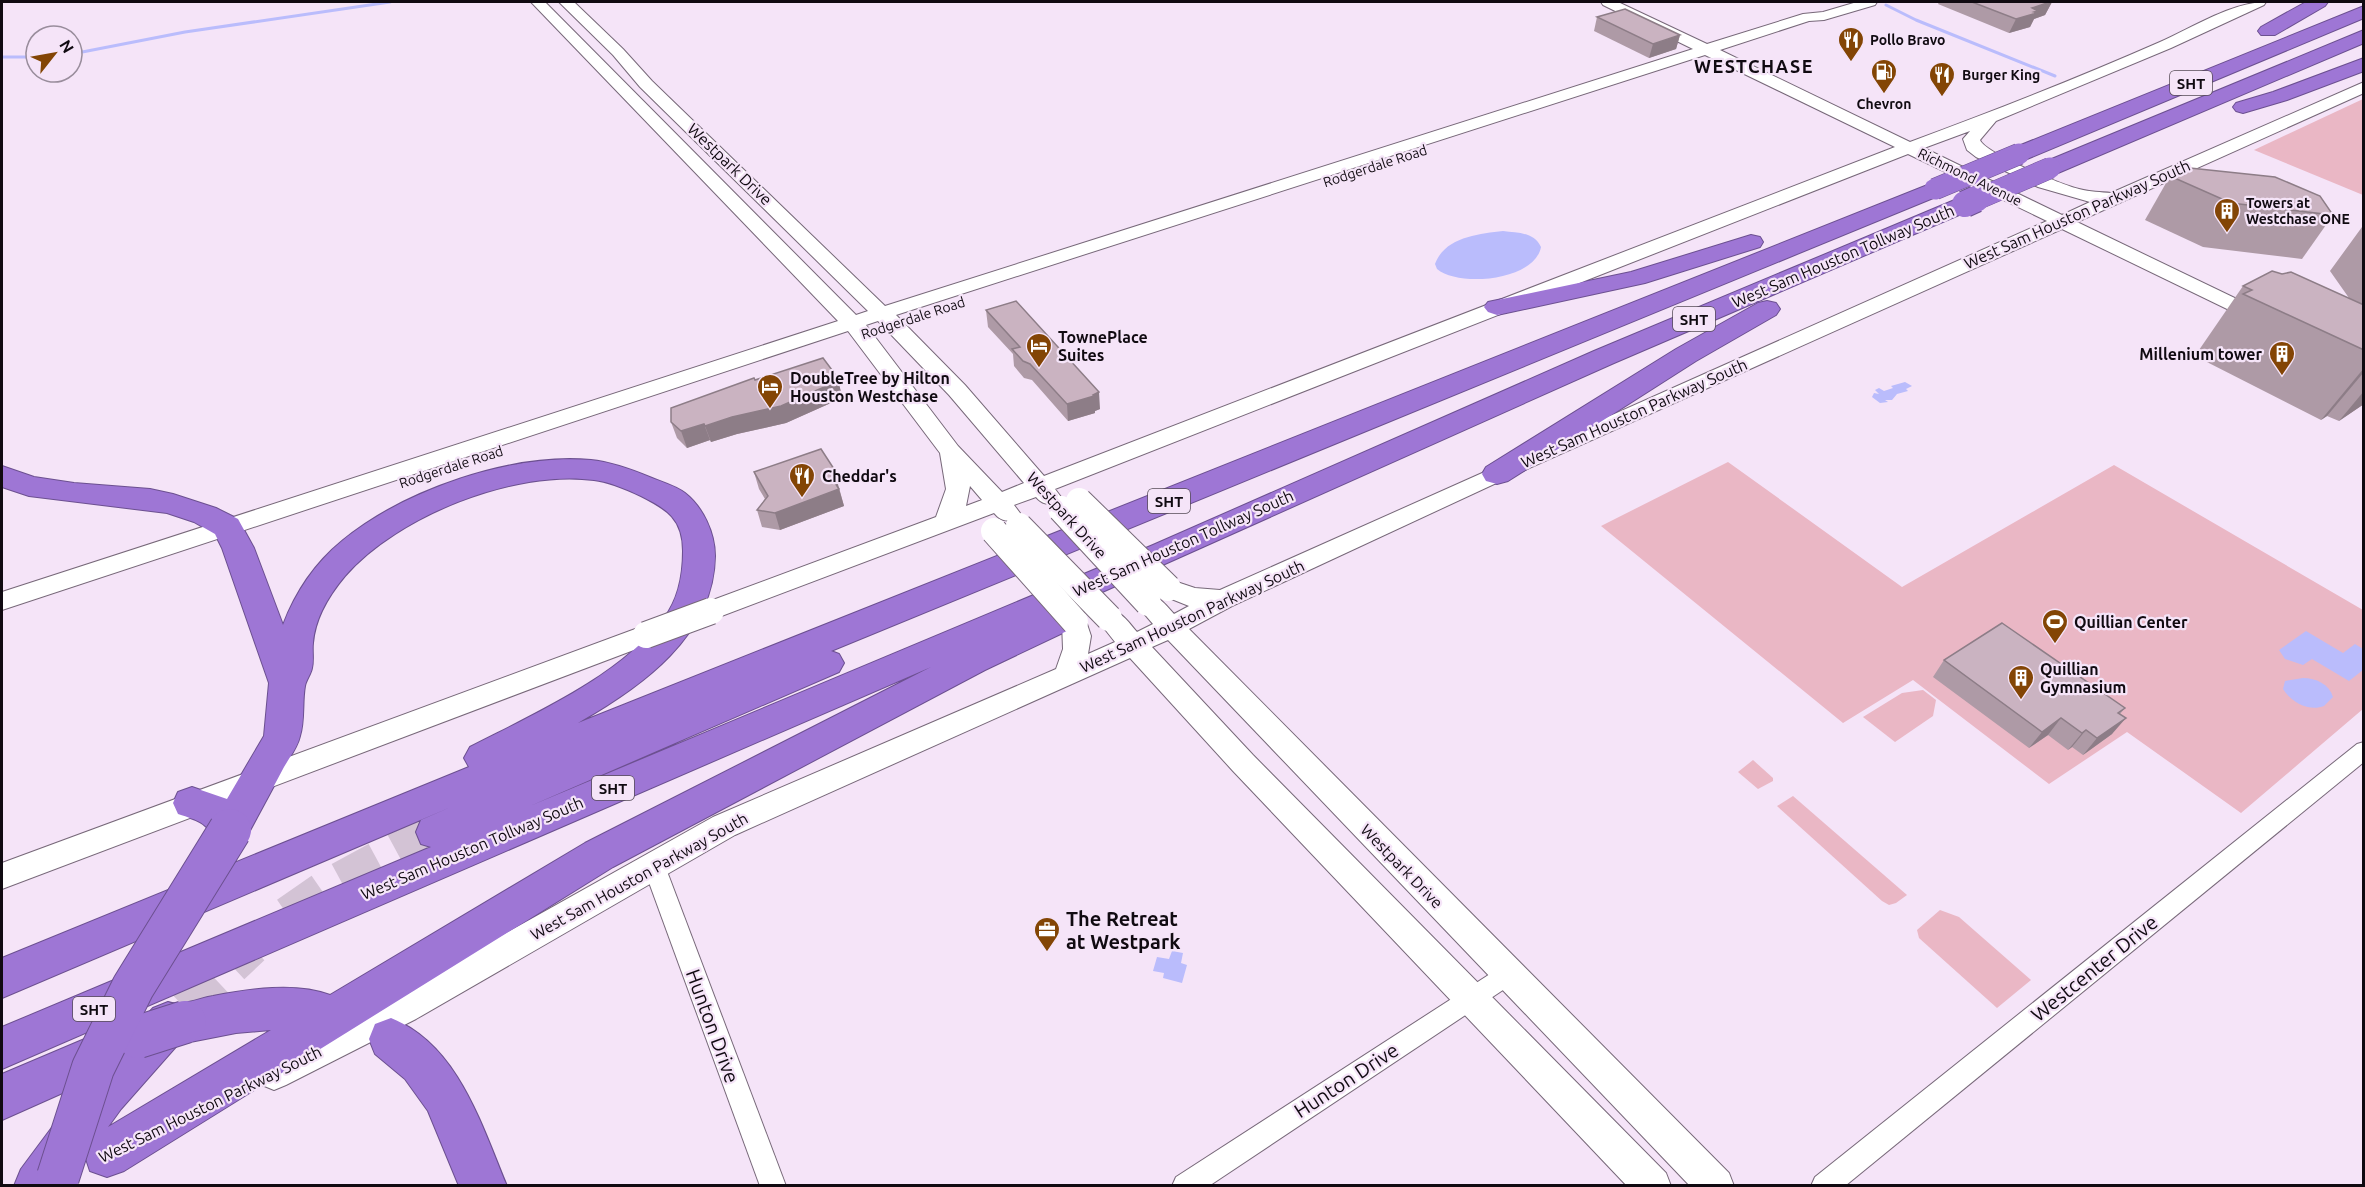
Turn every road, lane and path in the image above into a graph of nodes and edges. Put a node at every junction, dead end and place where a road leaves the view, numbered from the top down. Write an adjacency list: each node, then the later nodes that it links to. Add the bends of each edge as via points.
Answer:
1 (538, 2): 28 (main road, Westpark Drive)
2 (566, 2): 27 (main road, Westpark Drive)
3 (1621, 2): 9 (main road, Richmond Avenue)
4 (2259, 2): 13 (main road)
5 (2319, 2): 11 (highway, via 2230,53)
6 (1864, 3): 9 (main road, Rodgerdale Road)
7 (2364, 11): 11 (highway, West Sam Houston Tollway South / SHT)
8 (2364, 36): 14 (highway, West Sam Houston Tollway South / SHT)
9 (1719, 49): 15 (main road, Richmond Avenue); 16 (main road, Richmond Avenue); 27 (main road, Rodgerdale Road)
10 (2364, 64): 14 (highway, via 2280,96 2187,123)
11 (2226, 68): 18 (highway, West Sam Houston Tollway South / SHT, bridge)
12 (2364, 87): 19 (main road, West Sam Houston Parkway South)
13 (1990, 118): 15 (main road); 19 (main road, via 1971,139 1982,153 2066,192 2090,199)
14 (2153, 124): 22 (highway, West Sam Houston Tollway South / SHT, bridge)
15 (1928, 140): 16 (main road); 20 (main road, Richmond Avenue)
16 (1908, 147): 17 (main road); 21 (main road, Richmond Avenue)
17 (1877, 159): 23 (main road, via 1902,161 2015,213 2022,221); 26 (main road)
18 (1933, 188): 26 (highway, via 1850,209 1636,279); 29 (highway, West Sam Houston Tollway South / SHT)
19 (2114, 197): 20 (main road, West Sam Houston Parkway South)
20 (2082, 213): 21 (main road, West Sam Houston Parkway South); 25 (main road, Richmond Avenue)
21 (2063, 221): 23 (main road, West Sam Houston Parkway South); 24 (main road, Richmond Avenue)
22 (1910, 228): 32 (highway, via 1905,244 1733,327); 39 (highway, West Sam Houston Tollway South / SHT, via 1604,357)
23 (2025, 237): 32 (main road, West Sam Houston Parkway South)
24 (2149, 263): 25 (main road, Richmond Avenue); 25 (main road, via 2221,291 2260,297 2279,317)
25 (2232, 293)
26 (1497, 307): 31 (main road)
27 (888, 319): 28 (main road, Rodgerdale Road); 34 (main road, Westpark Drive, via 957,390)
28 (858, 328): 30 (main road, Westpark Drive); 38 (main road, Rodgerdale Road)
29 (1577, 335): 51 (highway, via 1551,357); 52 (highway, West Sam Houston Tollway South / SHT)
30 (950, 451): 35 (main road, Westpark Drive); 37 (main road, via 959,491)
31 (1100, 462): 34 (main road); 36 (main road, via 1079,485)
32 (1497, 474): 40 (main road, West Sam Houston Parkway South)
33 (2, 476): 38 (highway, via 29,486 173,504 205,515)
34 (1039, 485): 35 (main road); 36 (main road, Westpark Drive)
35 (997, 502): 37 (main road); 44 (main road, Westpark Drive, bridge)
36 (1070, 505): 39 (main road, bridge); 43 (main road, Westpark Drive, bridge)
37 (945, 523): 45 (main road, bridge, via 976,523 1000,535 1075,622 1077,650); 48 (main road, bridge)
38 (230, 533): 41 (main road, Rodgerdale Road); 42 (main road, Rodgerdale Road); 46 (highway)
39 (1162, 572): 40 (main road, via 1184,596); 61 (highway, West Sam Houston Tollway South / SHT); 63 (highway, via 963,666 590,860)
40 (1223, 600): 43 (main road, West Sam Houston Parkway South)
41 (2, 601)
42 (2, 617)
43 (1171, 627): 44 (main road, West Sam Houston Parkway South); 55 (main road, Westpark Drive)
44 (1134, 645): 45 (main road, West Sam Houston Parkway South); 57 (main road, Westpark Drive)
45 (1067, 676): 53 (main road, West Sam Houston Parkway South, via 724,826)
46 (287, 683): 48 (highway, via 282,737); 52 (highway, via 296,670 296,641 303,619 326,579 352,549 424,506 490,480 542,470 590,470 625,477 673,499 689,517 700,540 692,597 672,632 631,672 571,710)
47 (2364, 750): 69 (street, Westcenter Drive)
48 (262, 777): 49 (main road); 50 (highway)
49 (192, 803): 50 (highway); 54 (main road)
50 (234, 820): 63 (highway, bridge, via 133,987 93,1068)
51 (435, 832)
52 (340, 835): 56 (highway, West Sam Houston Tollway South / SHT)
53 (654, 866): 63 (main road, West Sam Houston Parkway South, via 404,1008); 65 (street, Hunton Drive)
54 (2, 876)
55 (1507, 974): 57 (street, Hunton Drive); 68 (main road, Westpark Drive)
56 (2, 978)
57 (1470, 998): 66 (street, Hunton Drive); 67 (main road, Westpark Drive)
58 (319, 1011): 59 (highway, via 275,1008)
59 (184, 1014): 62 (highway, bridge); 63 (highway, via 105,1093)
60 (391, 1039): 64 (highway, via 421,1064 444,1095)
61 (2, 1048)
62 (2, 1097)
63 (65, 1175)
64 (483, 1185)
65 (773, 1185)
66 (1185, 1185)
67 (1653, 1185)
68 (1716, 1185)
69 (1824, 1185)

